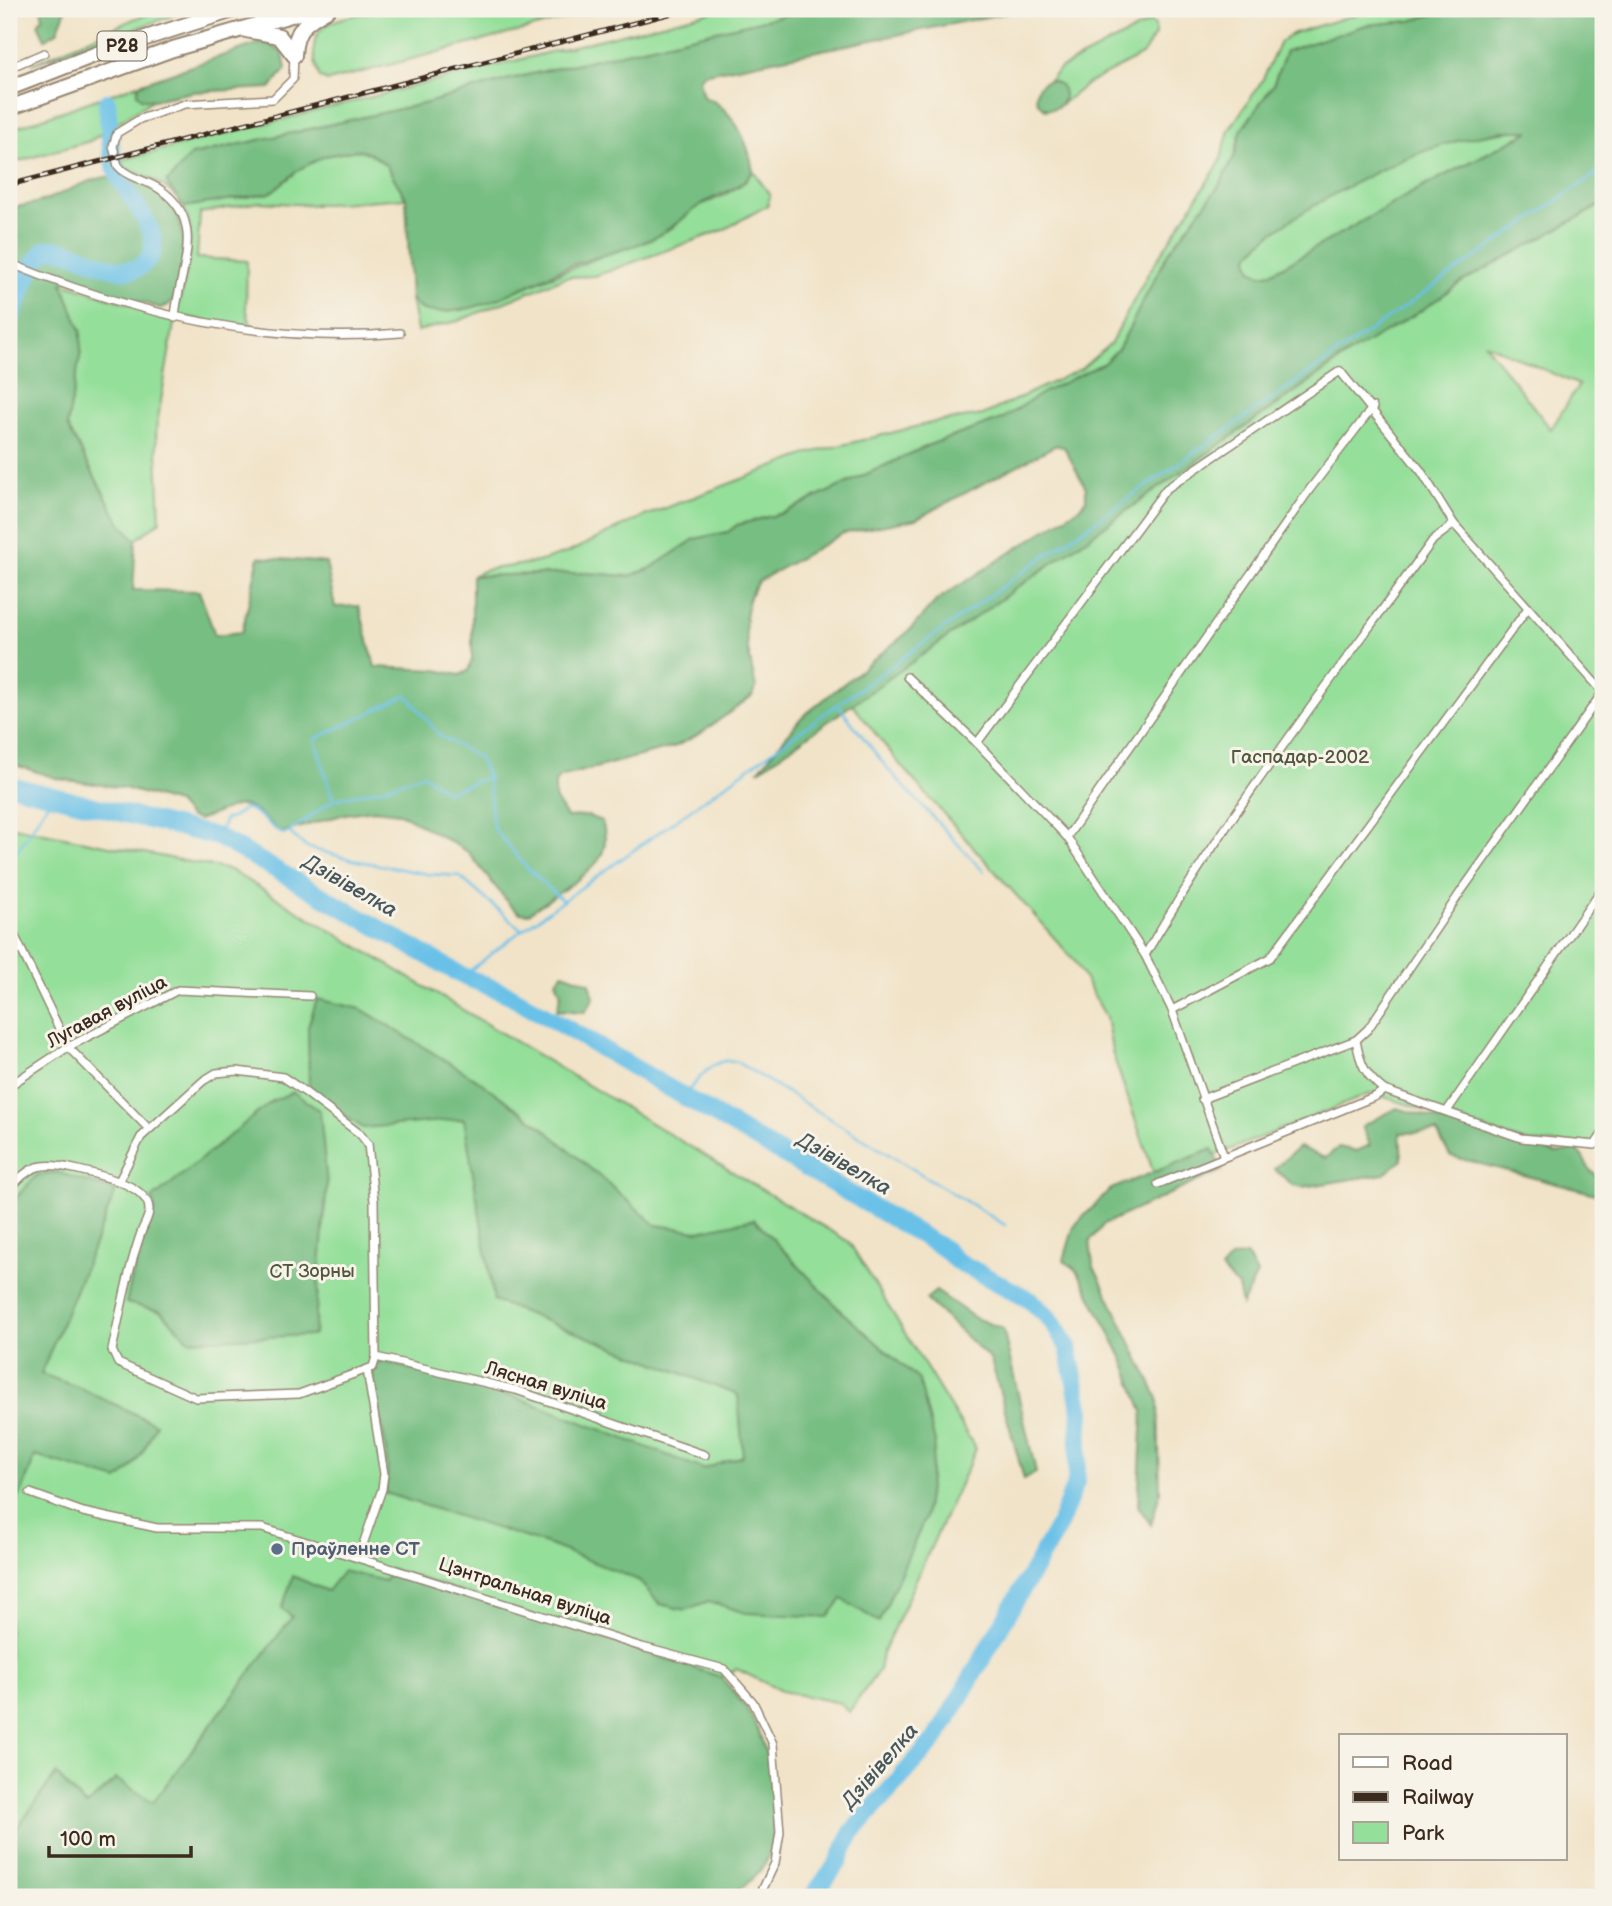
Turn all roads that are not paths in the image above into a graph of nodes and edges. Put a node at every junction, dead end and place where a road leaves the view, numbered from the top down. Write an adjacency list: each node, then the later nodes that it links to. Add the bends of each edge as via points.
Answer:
1 (236, 9): 8 (highway, Р28)
2 (312, 9): 4 (highway, Р28)
3 (328, 9): 6 (highway, via 297,32)
4 (237, 29): 6 (highway, via 279,36); 9 (highway, Р28)
5 (44, 53): 7 (street)
6 (294, 55): 11 (street, via 293,79 273,99 185,104 139,119 117,133 113,145 118,166 168,196 189,234)
7 (9, 68)
8 (9, 88)
9 (9, 108)
10 (9, 263): 11 (street)
11 (175, 318): 12 (street, via 302,336)
12 (400, 333)
13 (1373, 407): 14 (street, via 1422,471); 18 (street, via 1340,371 1166,489); 19 (street, via 1310,489)
14 (1454, 524): 15 (street); 22 (street, via 1433,540 1281,749)
15 (1528, 608): 17 (street); 24 (street, via 1270,958)
16 (907, 677): 18 (street)
17 (1603, 692): 25 (street)
18 (977, 743): 19 (street)
19 (1067, 837): 22 (street)
20 (1603, 887): 30 (street)
21 (9, 924): 26 (street)
22 (1145, 955): 24 (street)
23 (310, 996): 26 (street, Лугавая вуліца, via 178,990)
24 (1172, 1010): 29 (street)
25 (1356, 1040): 28 (street, via 1360,1063); 29 (street)
26 (68, 1047): 27 (street, Лугавая вуліца); 31 (street)
27 (9, 1086)
28 (1384, 1090): 30 (street); 33 (street)
29 (1202, 1099): 33 (street)
30 (1447, 1111): 32 (street, via 1521,1138 1595,1145)
31 (149, 1129): 34 (street); 37 (street, via 203,1080 237,1071 283,1077 359,1134 368,1144 374,1201)
32 (1603, 1133)
33 (1224, 1157): 35 (street)
34 (119, 1181): 36 (street, via 55,1164 22,1173); 38 (street, via 146,1199 150,1210 135,1251 112,1350 118,1363 196,1398 299,1394)
35 (1158, 1184)
36 (9, 1190)
37 (376, 1357): 38 (street); 39 (street, Лясная вуліца, via 516,1390)
38 (368, 1370): 41 (street, via 384,1474)
39 (705, 1455)
40 (30, 1493): 41 (street, Цэнтральная вуліца, via 83,1512 157,1528 262,1528)
41 (359, 1556): 42 (street, Цэнтральная вуліца, via 724,1669 753,1702 774,1744 780,1832 775,1863)
42 (759, 1897)

